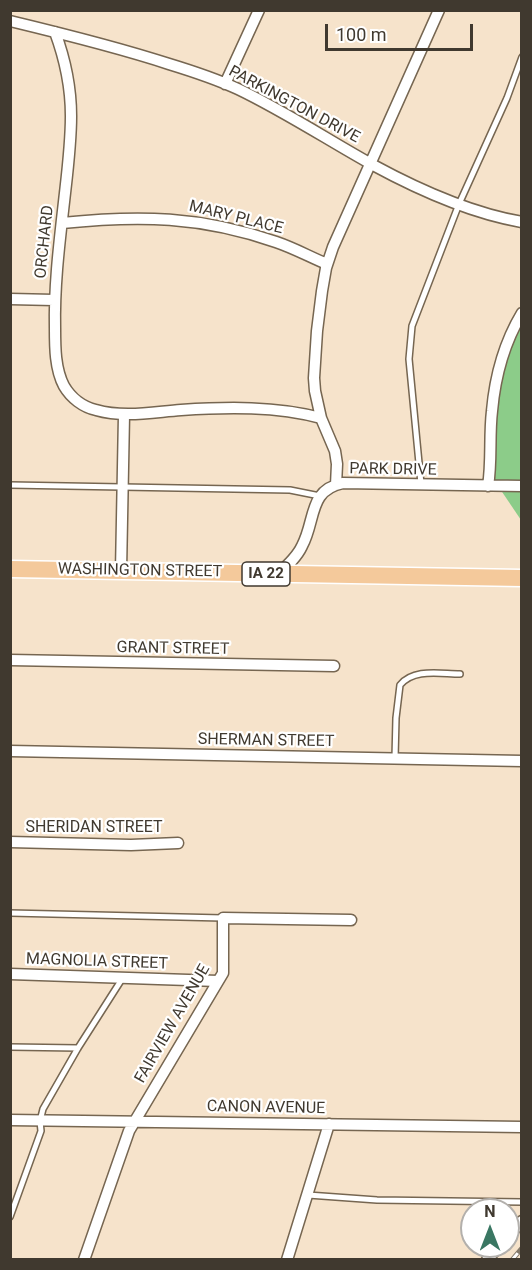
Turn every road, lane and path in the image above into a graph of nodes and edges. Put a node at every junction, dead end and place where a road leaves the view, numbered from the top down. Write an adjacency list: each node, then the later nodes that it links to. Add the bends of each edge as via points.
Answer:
1 (259, 10): 6 (street)
2 (439, 10): 7 (street)
3 (10, 21): 4 (street, PARKINGTON DRIVE)
4 (55, 32): 6 (street, PARKINGTON DRIVE, via 140,54); 10 (street, ORCHARD, via 69,82 71,114)
5 (522, 57): 8 (lane)
6 (225, 84): 7 (street, PARKINGTON DRIVE)
7 (372, 164): 8 (street, PARKINGTON DRIVE); 11 (street)
8 (459, 204): 9 (street, PARKINGTON DRIVE); 19 (lane, via 412,326 409,359)
9 (522, 222)
10 (62, 223): 11 (street, MARY PLACE, via 128,218 188,221 278,242); 13 (street, ORCHARD)
11 (327, 264): 16 (street, via 314,378)
12 (10, 299): 13 (street)
13 (54, 300): 15 (street, ORCHARD, via 57,364 64,386 85,406)
14 (522, 313): 21 (street, via 506,344 495,386)
15 (124, 415): 16 (street, ORCHARD, via 238,408); 20 (street)
16 (321, 418): 18 (street, via 335,451)
17 (10, 485): 20 (lane)
18 (336, 485): 19 (street, PARK DRIVE); 23 (street, PARK DRIVE)
19 (422, 485): 21 (street, PARK DRIVE)
20 (123, 486): 23 (lane, via 290,490); 25 (street)
21 (488, 486): 22 (street, PARK DRIVE)
22 (522, 486)
23 (320, 496): 26 (street, via 302,547)
24 (10, 569): 25 (main road, WASHINGTON STREET / IA 22)
25 (122, 571): 26 (main road, WASHINGTON STREET / IA 22)
26 (278, 574): 27 (main road, WASHINGTON STREET / IA 22)
27 (522, 579)
28 (10, 660): 29 (street, GRANT STREET)
29 (334, 666)
30 (460, 674): 32 (lane, via 417,673 400,685)
31 (10, 751): 32 (street, SHERMAN STREET)
32 (395, 758): 33 (street, SHERMAN STREET)
33 (522, 761)
34 (10, 842): 35 (street, SHERIDAN STREET)
35 (178, 843)
36 (10, 913): 37 (lane)
37 (223, 918): 38 (street); 41 (street, FAIRVIEW AVENUE, via 223,968)
38 (351, 920)
39 (10, 975): 40 (street, MAGNOLIA STREET)
40 (123, 978): 41 (street, MAGNOLIA STREET); 43 (lane)
41 (218, 981): 46 (street, FAIRVIEW AVENUE)
42 (10, 1047): 43 (lane)
43 (78, 1048): 45 (lane)
44 (10, 1120): 45 (street, CANON AVENUE)
45 (40, 1121): 46 (street, CANON AVENUE); 51 (lane)
46 (134, 1122): 47 (street, CANON AVENUE); 54 (street, FAIRVIEW AVENUE)
47 (328, 1124): 48 (street, CANON AVENUE); 50 (street)
48 (522, 1127)
49 (10, 1193): 51 (lane)
50 (306, 1195): 52 (lane); 55 (street)
51 (18, 1196): 53 (lane)
52 (522, 1202)
53 (10, 1217)
54 (84, 1260)
55 (287, 1260)

